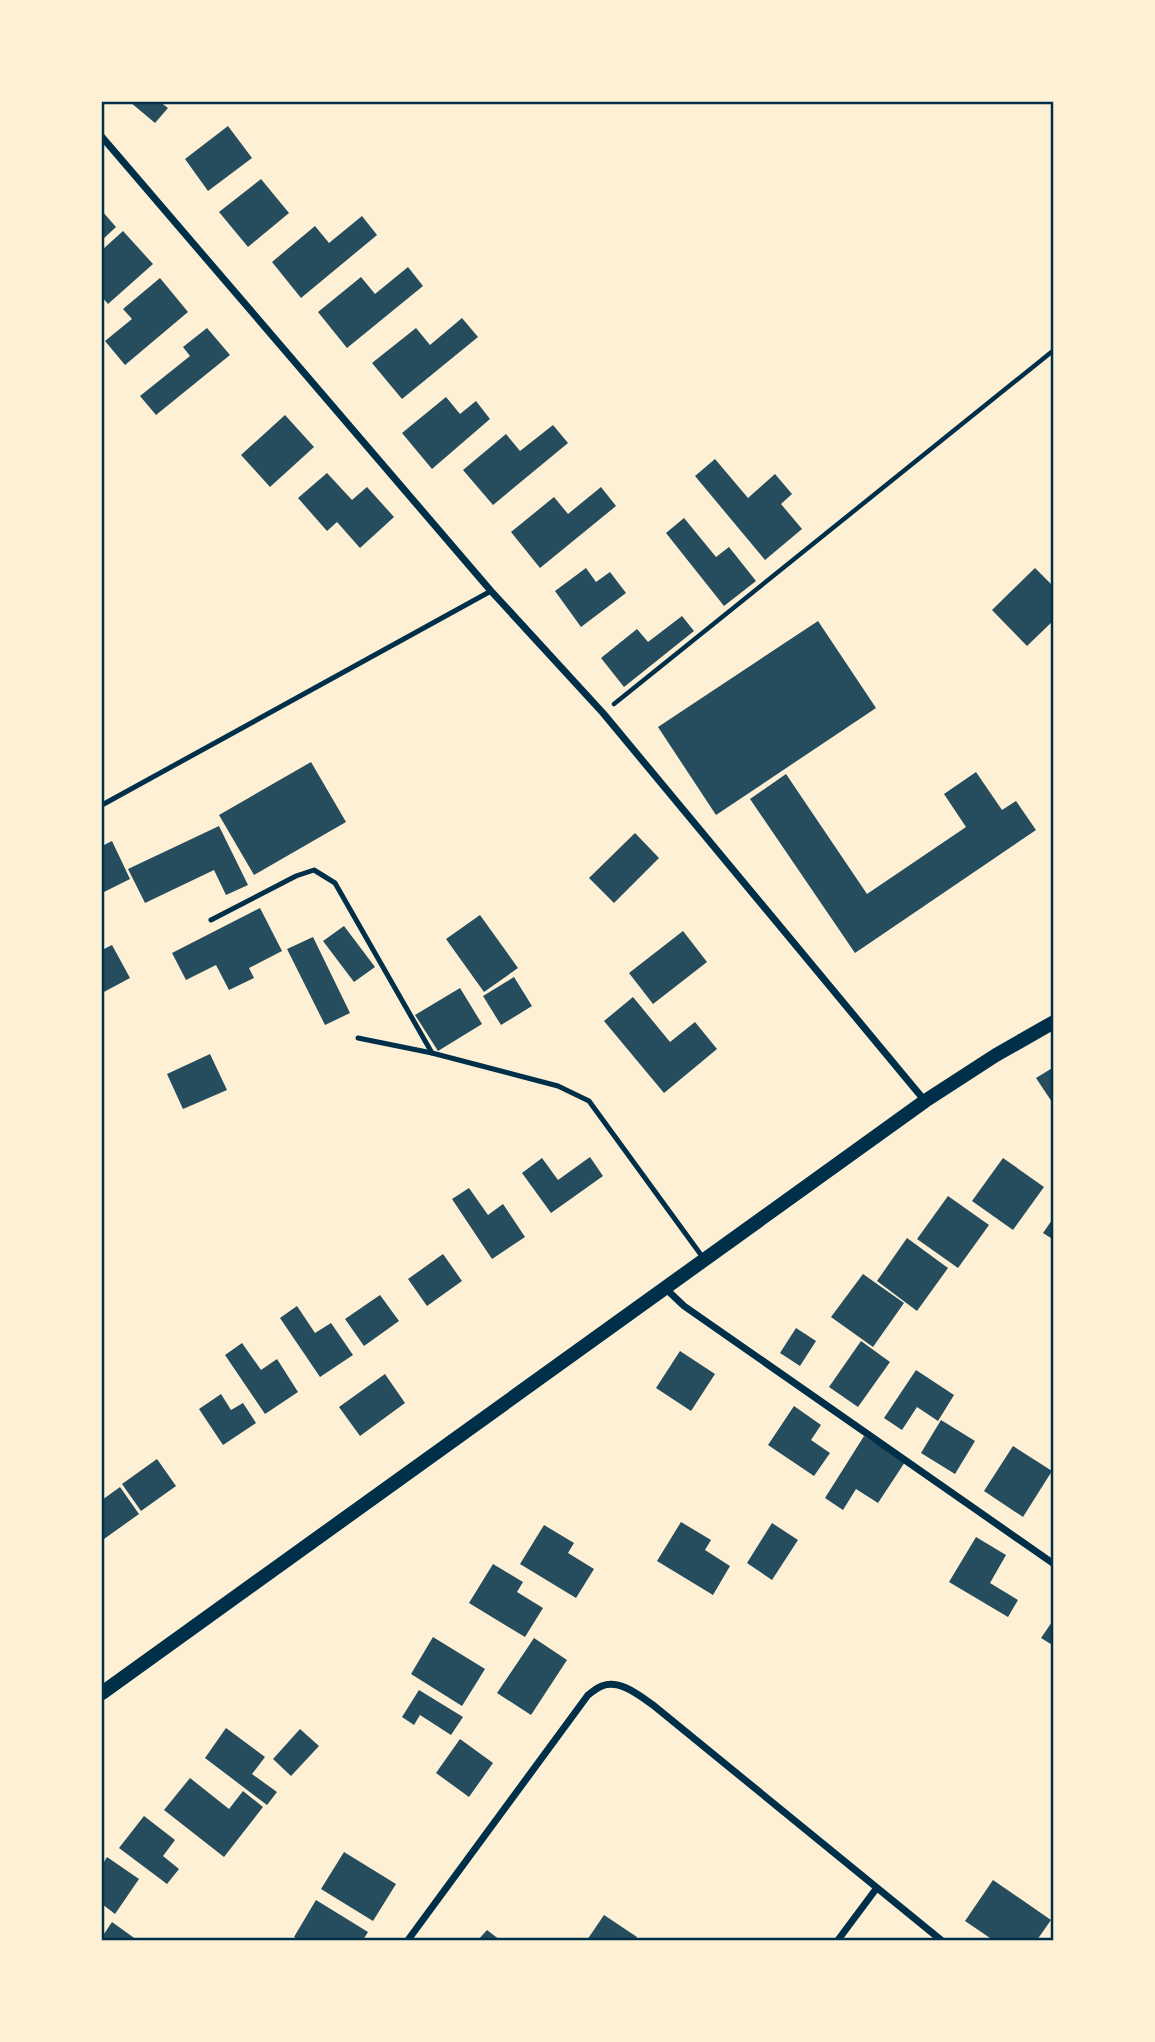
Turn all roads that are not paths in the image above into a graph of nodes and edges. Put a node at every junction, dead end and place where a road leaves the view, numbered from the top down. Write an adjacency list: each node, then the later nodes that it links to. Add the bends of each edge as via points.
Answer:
1 (102, 137): 2 (street)
2 (491, 591): 3 (lane); 8 (street, via 603,713)
3 (102, 805)
4 (211, 920): 7 (lane, via 314,870 335,883)
5 (1054, 1022): 8 (main road)
6 (358, 1038): 7 (lane)
7 (432, 1053): 9 (lane, via 558,1086 589,1101)
8 (925, 1101): 9 (main road)
9 (704, 1259): 10 (main road)
10 (665, 1287): 11 (street, via 695,1314); 12 (main road)
11 (1054, 1564)
12 (102, 1693)
13 (876, 1889): 14 (street, via 653,1705 618,1685 604,1685 588,1695); 15 (street); 16 (street)
14 (408, 1941)
15 (838, 1941)
16 (941, 1941)

